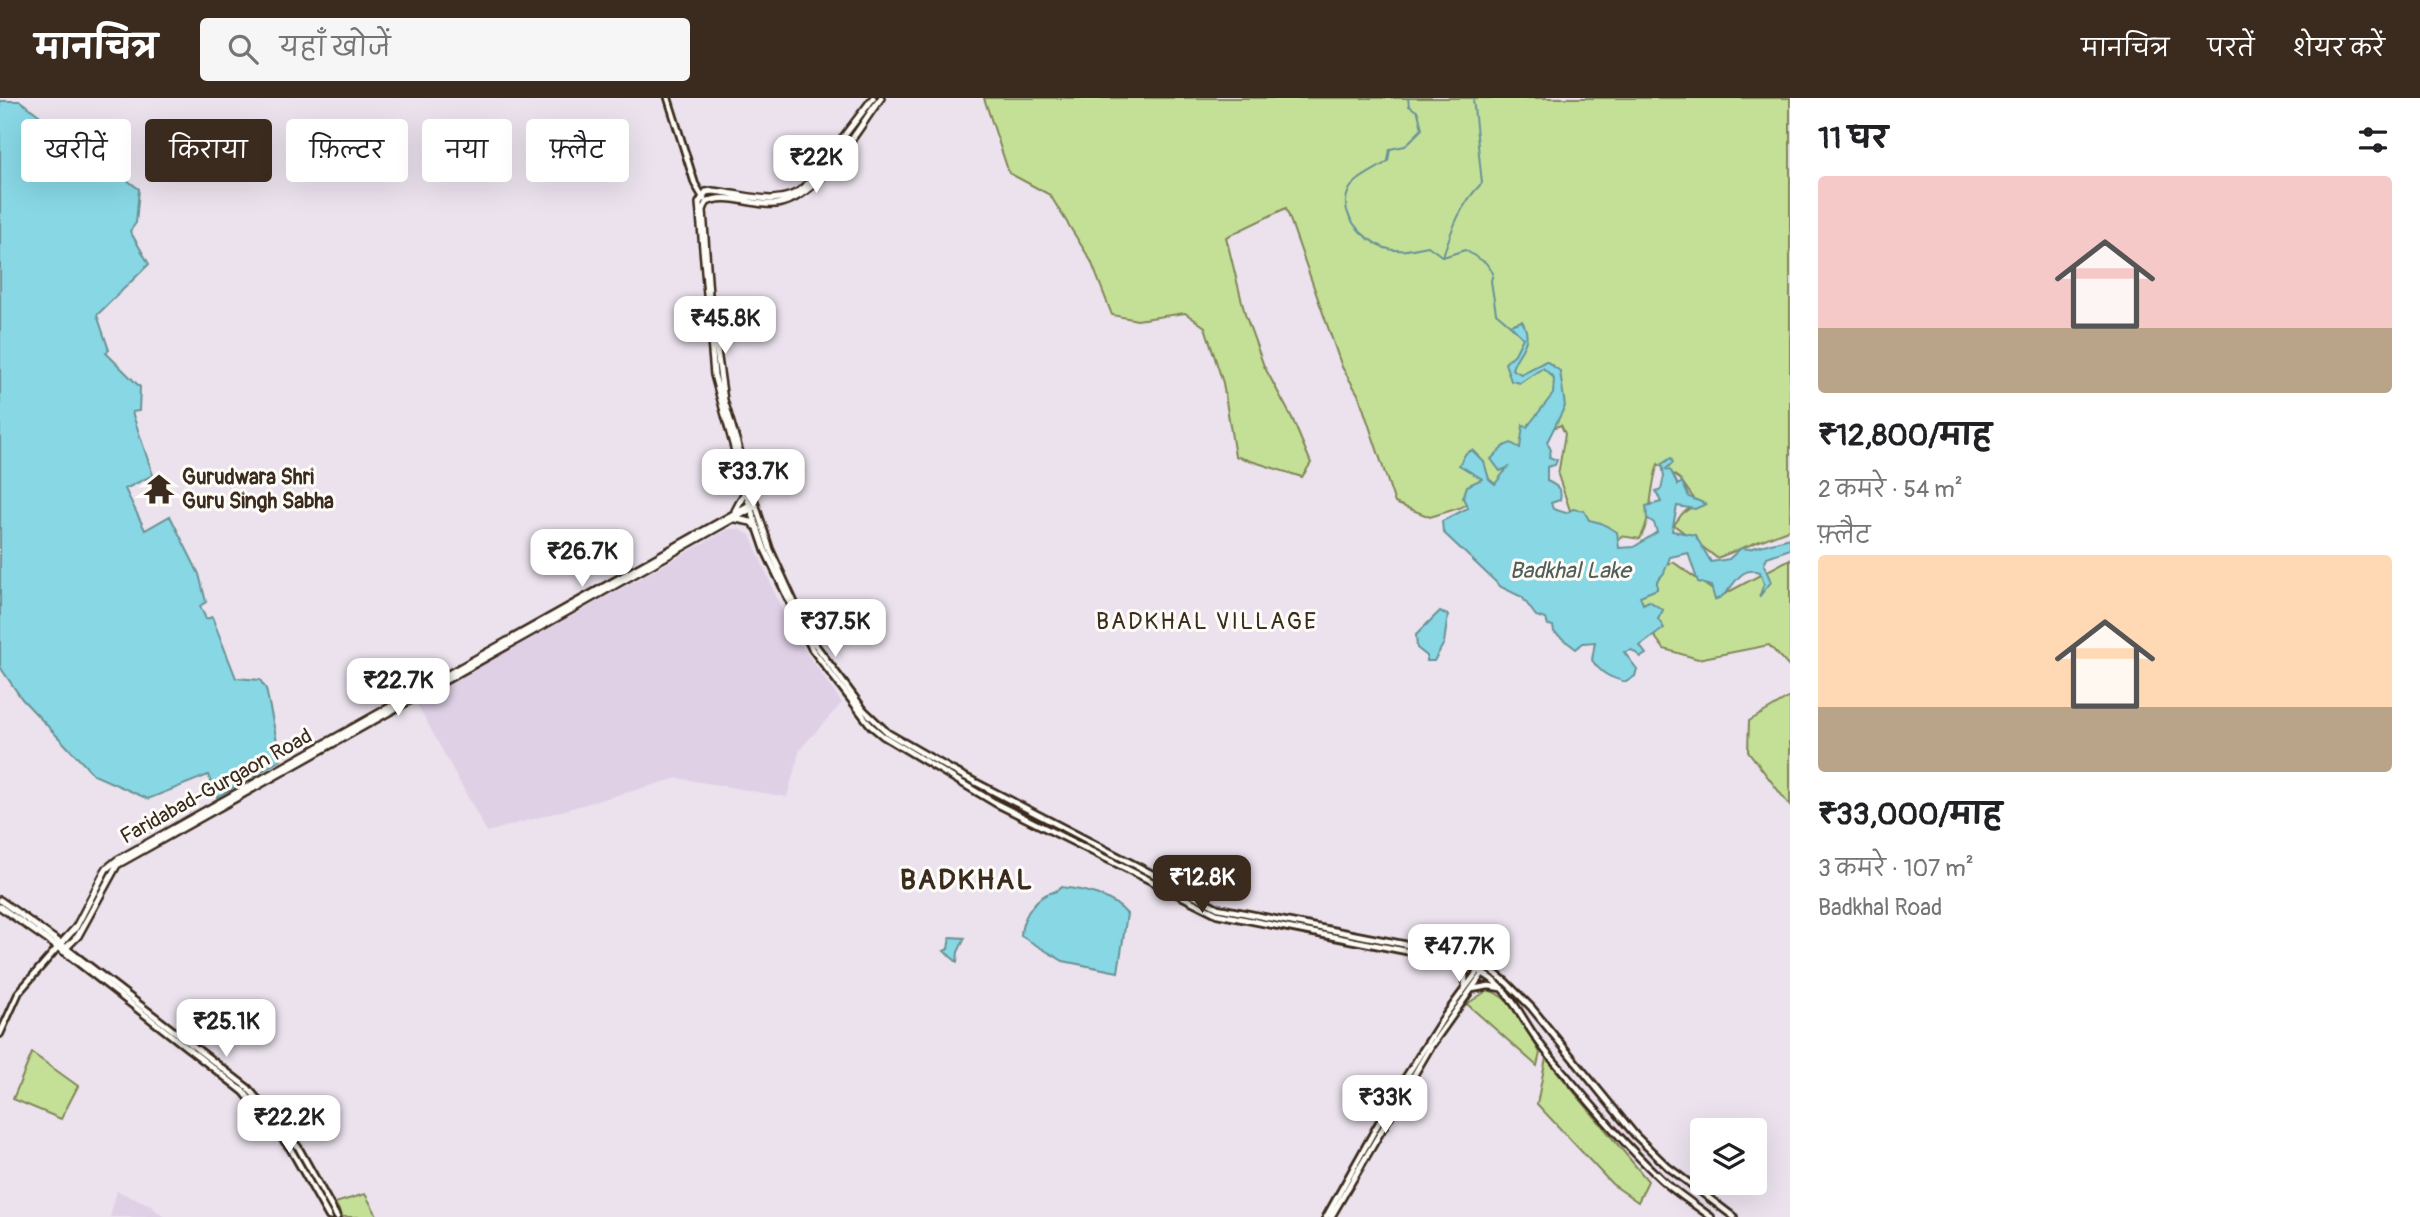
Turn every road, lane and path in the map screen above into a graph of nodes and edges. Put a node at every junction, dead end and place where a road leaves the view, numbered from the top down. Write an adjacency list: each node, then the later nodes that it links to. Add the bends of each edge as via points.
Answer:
1 (668, 98): 4 (street)
2 (873, 98): 4 (main road, via 795,195 767,200 712,191)
3 (881, 98): 5 (main road, via 813,188 801,197 768,205 720,199)
4 (702, 196): 5 (street); 6 (main road, via 699,231 714,375)
5 (706, 203): 7 (main road, via 703,222 724,400)
6 (745, 489): 7 (main road); 8 (main road)
7 (753, 506): 8 (main road, Faridabad-Gurgaon Road); 9 (street); 13 (street, via 811,639 887,733 1218,908)
8 (732, 517): 9 (main road); 12 (main road, Faridabad-Gurgaon Road, via 117,865 78,936)
9 (758, 529): 13 (street, via 812,649 871,726 894,743 997,804 1217,914)
10 (0, 900): 12 (main road)
11 (0, 907): 12 (main road)
12 (62, 947): 19 (street, via 19,992); 20 (street, via 244,1092 290,1148); 21 (street, via 248,1088 298,1147)
13 (1405, 947): 14 (street); 15 (street, via 1454,954)
14 (1457, 961): 15 (street); 18 (street, via 1465,975)
15 (1483, 968): 16 (street); 17 (street); 18 (street); 24 (street, via 1531,1007 1650,1151)
16 (1472, 989): 17 (street); 22 (street)
17 (1502, 989): 23 (street, via 1548,1054 1628,1144 1665,1182)
18 (1464, 991): 22 (street, via 1367,1140)
19 (0, 1034)
20 (329, 1217)
21 (337, 1217)
22 (1329, 1217)
23 (1711, 1217)
24 (1734, 1217)

